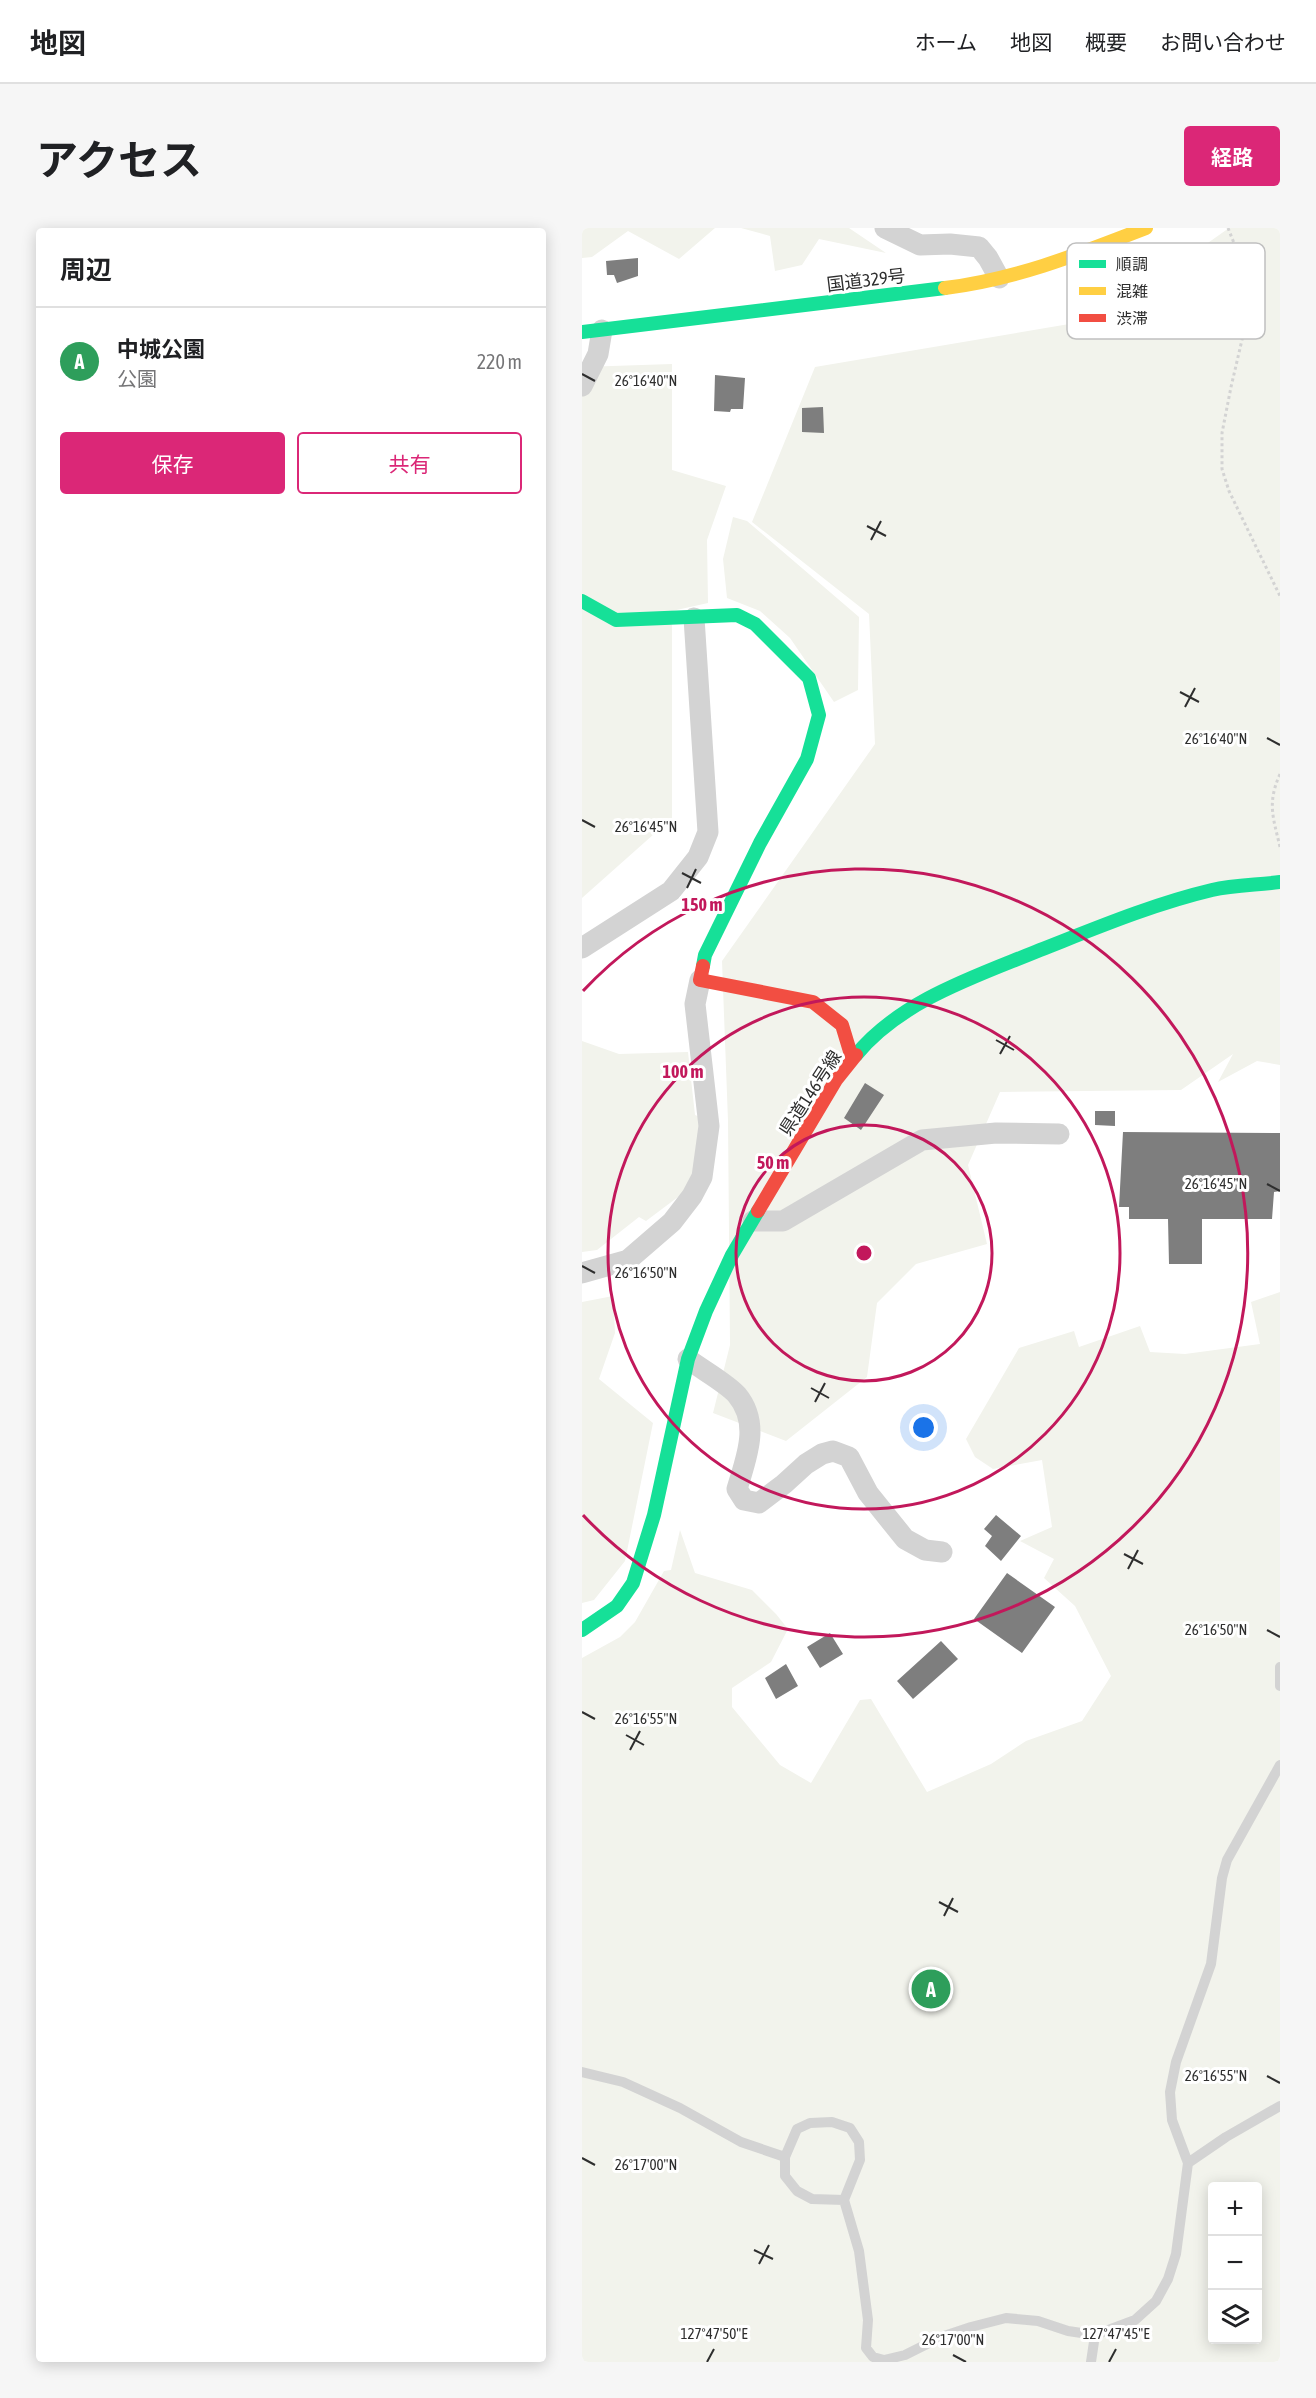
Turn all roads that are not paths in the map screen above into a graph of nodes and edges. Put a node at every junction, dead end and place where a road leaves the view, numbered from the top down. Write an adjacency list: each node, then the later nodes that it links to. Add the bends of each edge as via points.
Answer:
1 (1146, 228): 3 (main road, 国道329号)
2 (893, 230): 5 (street, via 920,245 950,243 979,247)
3 (1107, 243)
4 (1067, 258): 5 (main road, 国道329号)
5 (999, 278): 6 (main road, 国道329号, via 917,292)
6 (592, 331): 7 (street, via 598,354)
7 (582, 386)
8 (582, 601): 9 (main road, via 616,620)
9 (694, 618): 11 (street, via 708,832 698,857 671,891); 12 (main road, via 737,615 755,624 809,678 819,715 807,759 705,955)
10 (1280, 882): 13 (main road, 県道146号線, via 1213,890 1116,919 1029,954 900,1015)
11 (582, 948)
12 (700, 980): 13 (main road, via 813,1002 842,1025); 16 (street, via 695,1004 709,1126 702,1177 672,1222 628,1260)
13 (852, 1058): 15 (main road, 県道146号線)
14 (1059, 1134): 15 (street, via 996,1133 922,1140 783,1221)
15 (753, 1221): 17 (main road, 県道146号線, via 732,1255)
16 (582, 1274)
17 (688, 1359): 18 (street, via 737,1395 746,1412 752,1432 737,1489 744,1500 759,1503 806,1464 833,1450 849,1457 868,1493 905,1539 925,1550); 19 (main road, 県道146号線, via 651,1526 633,1583 616,1606)
18 (942, 1552)
19 (582, 1630)
20 (1280, 1667): 21 (lane)
21 (1280, 1686)
22 (1280, 1765): 26 (lane, via 1227,1860 1216,1911 1211,1964 1176,2062 1170,2092 1172,2120)
23 (582, 2072): 25 (lane, via 623,2082 741,2142)
24 (1280, 2106): 26 (lane)
25 (785, 2157): 27 (lane, via 785,2176 797,2191 812,2199); 27 (lane, via 797,2129 832,2122 850,2128 859,2142 860,2160)
26 (1188, 2163): 28 (lane, via 1176,2253 1160,2294 1136,2320)
27 (844, 2199): 28 (lane, via 859,2251 868,2320 866,2348 873,2357 884,2360 905,2355 971,2326 1006,2318 1038,2321)
28 (1095, 2335): 29 (lane)
29 (1091, 2362)

